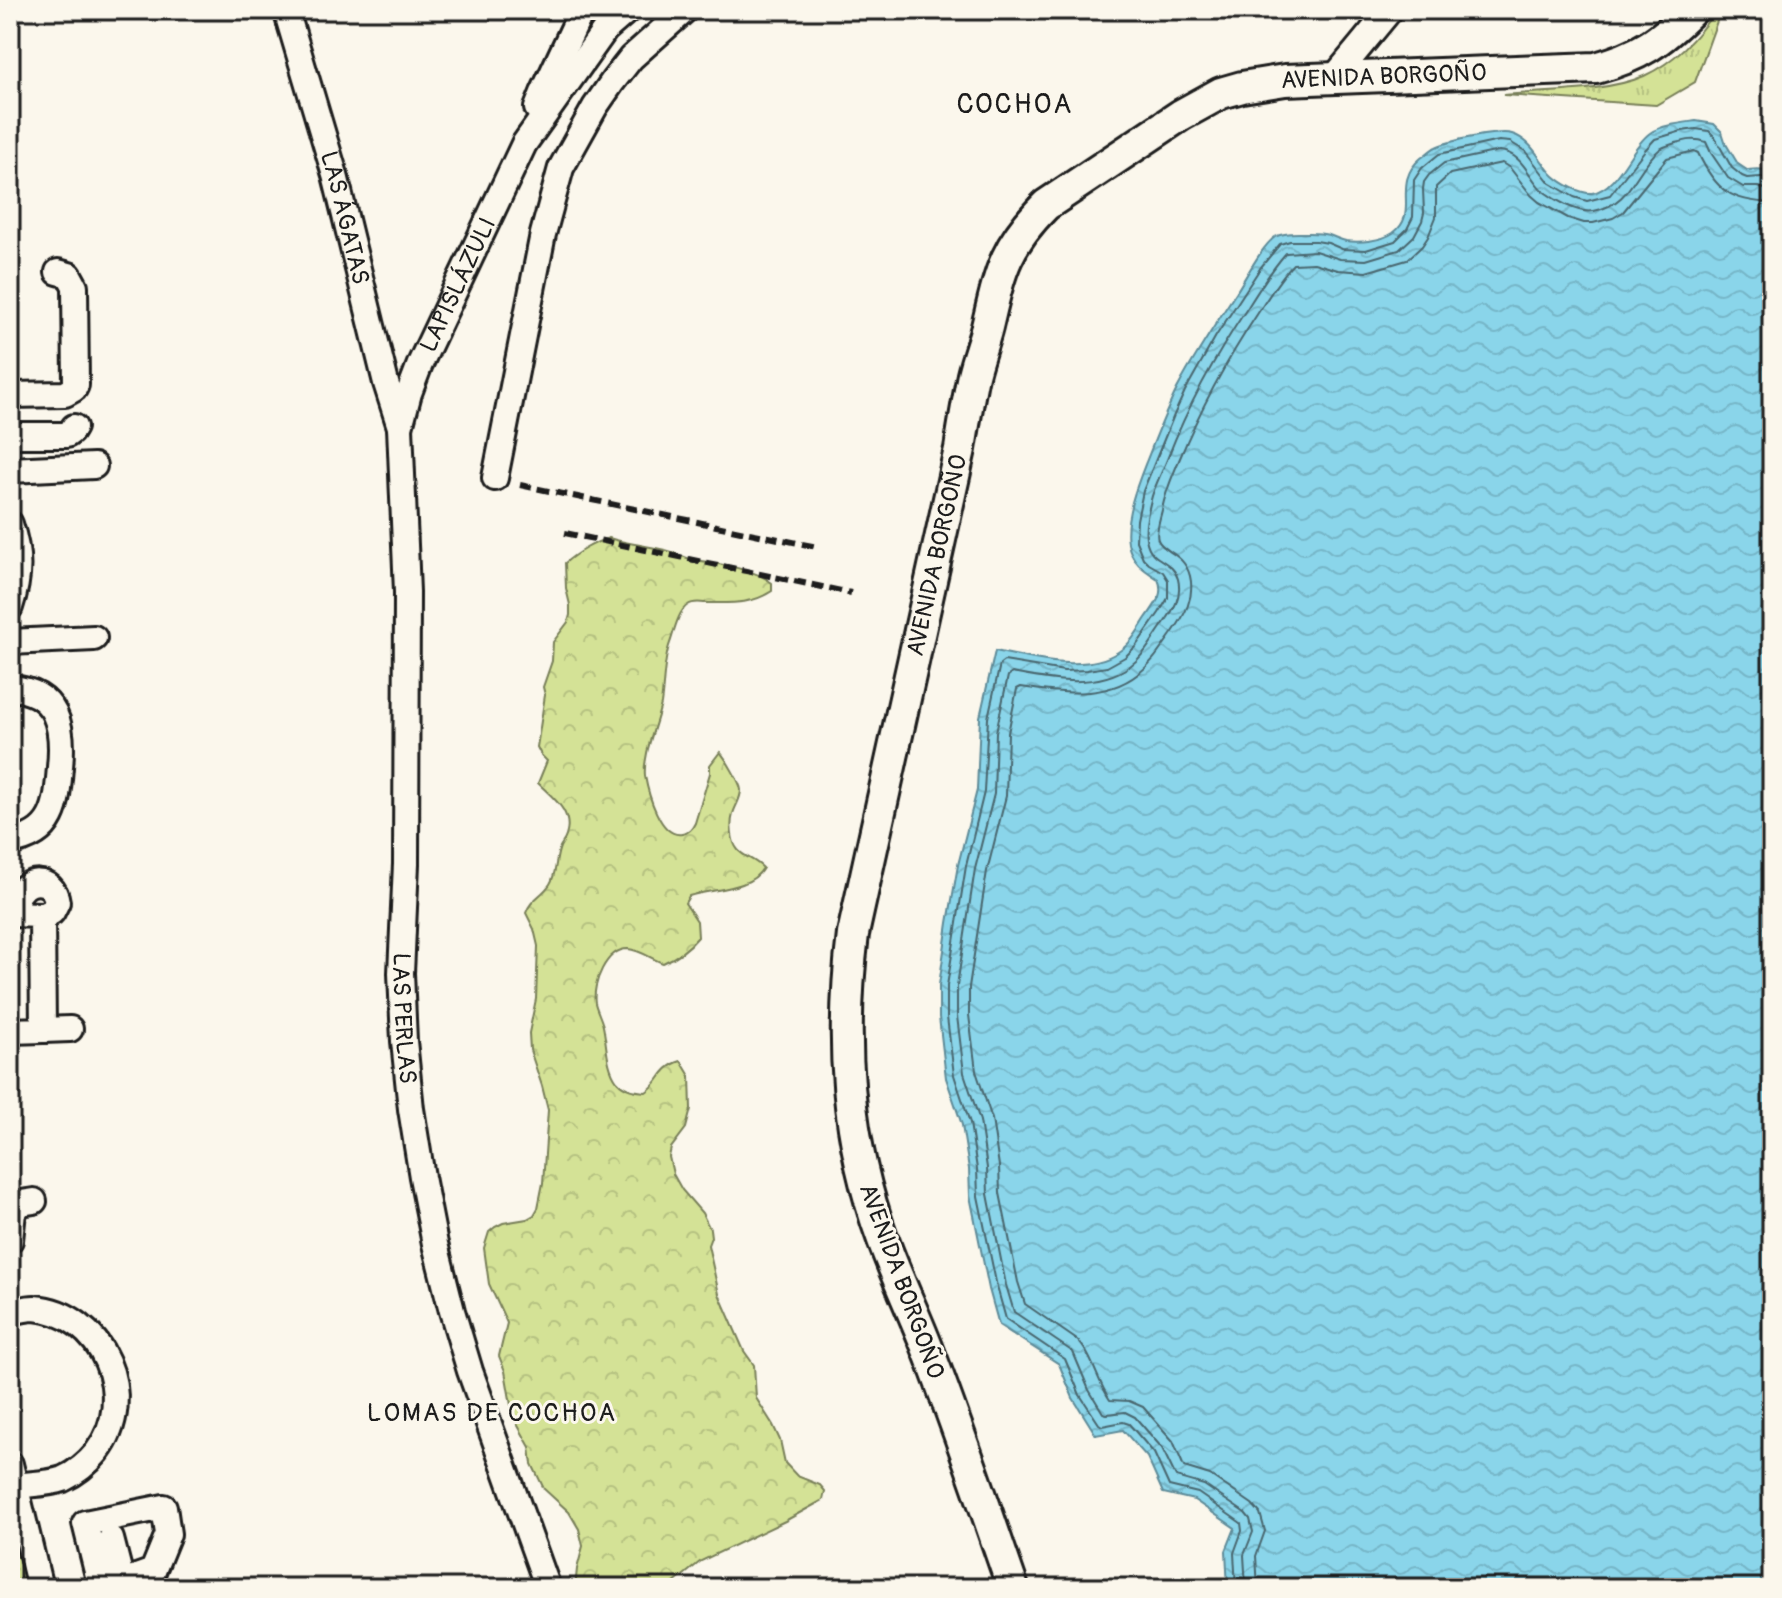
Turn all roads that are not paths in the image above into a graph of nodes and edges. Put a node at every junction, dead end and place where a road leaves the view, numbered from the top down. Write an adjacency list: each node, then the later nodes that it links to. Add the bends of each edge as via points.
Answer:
1 (286, 10): 12 (street, LAS ÁGATAS)
2 (582, 10): 8 (street, LAPISLÁZULI)
3 (628, 10): 8 (street, LAPISLÁZULI, via 605,30)
4 (685, 10): 16 (street, via 631,58 595,107 561,168)
5 (1390, 10): 7 (street)
6 (1692, 10): 7 (main road, AVENIDA BORGOÑO, via 1647,48 1596,68)
7 (1333, 79): 35 (main road, AVENIDA BORGOÑO, via 1285,80 1221,93 1046,205 1014,242 996,285 974,372 853,934 846,1059 865,1182)
8 (524, 144): 12 (street, LAPISLÁZULI, via 420,364)
9 (58, 272): 10 (street, via 69,275 75,286 76,385 65,394)
10 (10, 395)
11 (74, 427): 13 (street, via 67,435)
12 (400, 427): 34 (street, LAS PERLAS, via 407,592 401,973 411,1109 452,1311)
13 (10, 435)
14 (94, 466): 15 (street)
15 (10, 470)
16 (495, 478)
17 (10, 524): 18 (street, via 18,546)
18 (10, 607)
19 (94, 638): 20 (street)
20 (10, 642)
21 (10, 688): 22 (street, via 31,693 51,708 62,744 54,812 31,836)
22 (10, 842)
23 (13, 908): 25 (street, via 42,915)
24 (70, 1029): 25 (street)
25 (43, 1030): 26 (street)
26 (10, 1031)
27 (34, 1201): 28 (street, via 21,1203 13,1212)
28 (10, 1240)
29 (10, 1312): 30 (street, via 46,1310 75,1323 107,1358 116,1393 102,1445 78,1471 62,1480)
30 (12, 1475): 33 (street)
31 (111, 1539): 32 (street, via 119,1570)
32 (110, 1587)
33 (40, 1588)
34 (548, 1588)
35 (1013, 1588)

